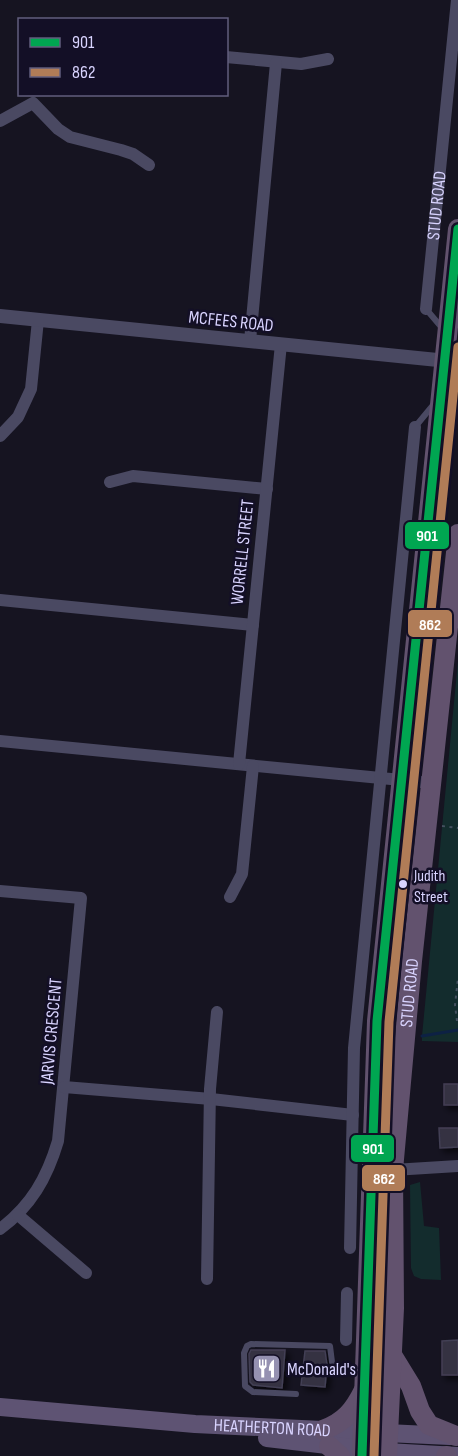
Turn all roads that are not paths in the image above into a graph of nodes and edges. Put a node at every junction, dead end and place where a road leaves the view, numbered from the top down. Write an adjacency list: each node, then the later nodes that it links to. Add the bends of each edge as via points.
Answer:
1 (457, 0): 9 (street, STUD ROAD)
2 (228, 57): 4 (street)
3 (328, 59): 4 (street)
4 (276, 63): 13 (street)
5 (34, 99): 6 (street); 7 (street, via 58,129 70,137 122,150)
6 (0, 121)
7 (149, 165)
8 (458, 229): 12 (highway, STUD ROAD)
9 (426, 309): 12 (lane, STUD ROAD)
10 (0, 316): 11 (street, MCFEES ROAD)
11 (38, 320): 13 (street, MCFEES ROAD); 18 (street, via 32,389 18,417)
12 (447, 334): 15 (highway, STUD ROAD)
13 (250, 340): 14 (street, MCFEES ROAD)
14 (281, 344): 15 (street, MCFEES ROAD); 20 (street, WORRELL STREET)
15 (451, 361): 16 (highway, STUD ROAD)
16 (441, 396): 17 (lane); 21 (highway, STUD ROAD)
17 (415, 427): 23 (street)
18 (0, 436)
19 (110, 482): 20 (street, via 133,476)
20 (267, 489): 25 (street, WORRELL STREET)
21 (428, 522): 23 (lane); 30 (highway, STUD ROAD)
22 (458, 534): 31 (highway, STUD ROAD)
23 (405, 538): 29 (street)
24 (0, 600): 25 (street)
25 (253, 625): 27 (street, WORRELL STREET)
26 (0, 741): 27 (street)
27 (239, 764): 28 (street)
28 (253, 766): 29 (street); 33 (street, via 242,874)
29 (381, 779): 30 (street); 37 (street, via 354,1048)
30 (403, 781): 31 (street); 46 (highway, STUD ROAD, via 377,1021)
31 (432, 783): 39 (highway, STUD ROAD)
32 (0, 891): 35 (street, JARVIS CRESCENT, via 81,898)
33 (230, 897)
34 (217, 1012): 36 (street)
35 (64, 1087): 36 (street); 40 (street, JARVIS CRESCENT, via 54,1156 40,1185)
36 (210, 1099): 37 (street); 44 (street)
37 (353, 1115): 42 (street)
38 (458, 1166): 39 (street)
39 (393, 1170): 48 (highway, STUD ROAD)
40 (18, 1215): 41 (street, JARVIS CRESCENT); 43 (street)
41 (0, 1229)
42 (350, 1248)
43 (86, 1273)
44 (207, 1279)
45 (347, 1293): 46 (street)
46 (356, 1317): 47 (street); 50 (highway, STUD ROAD)
47 (346, 1340)
48 (392, 1355): 53 (highway, via 429,1425); 56 (highway, STUD ROAD)
49 (335, 1368): 51 (lane, via 330,1346 247,1346 245,1386 253,1392)
50 (365, 1387): 54 (highway); 55 (highway, STUD ROAD)
51 (296, 1394)
52 (0, 1407): 54 (main road, HEATHERTON ROAD, via 195,1424 245,1435)
53 (457, 1442): 56 (main road, HEATHERTON ROAD); 57 (main road, HEATHERTON ROAD)
54 (331, 1444): 55 (main road, HEATHERTON ROAD)
55 (363, 1446): 56 (main road, HEATHERTON ROAD)
56 (387, 1447): 57 (main road, HEATHERTON ROAD)
57 (446, 1456)

